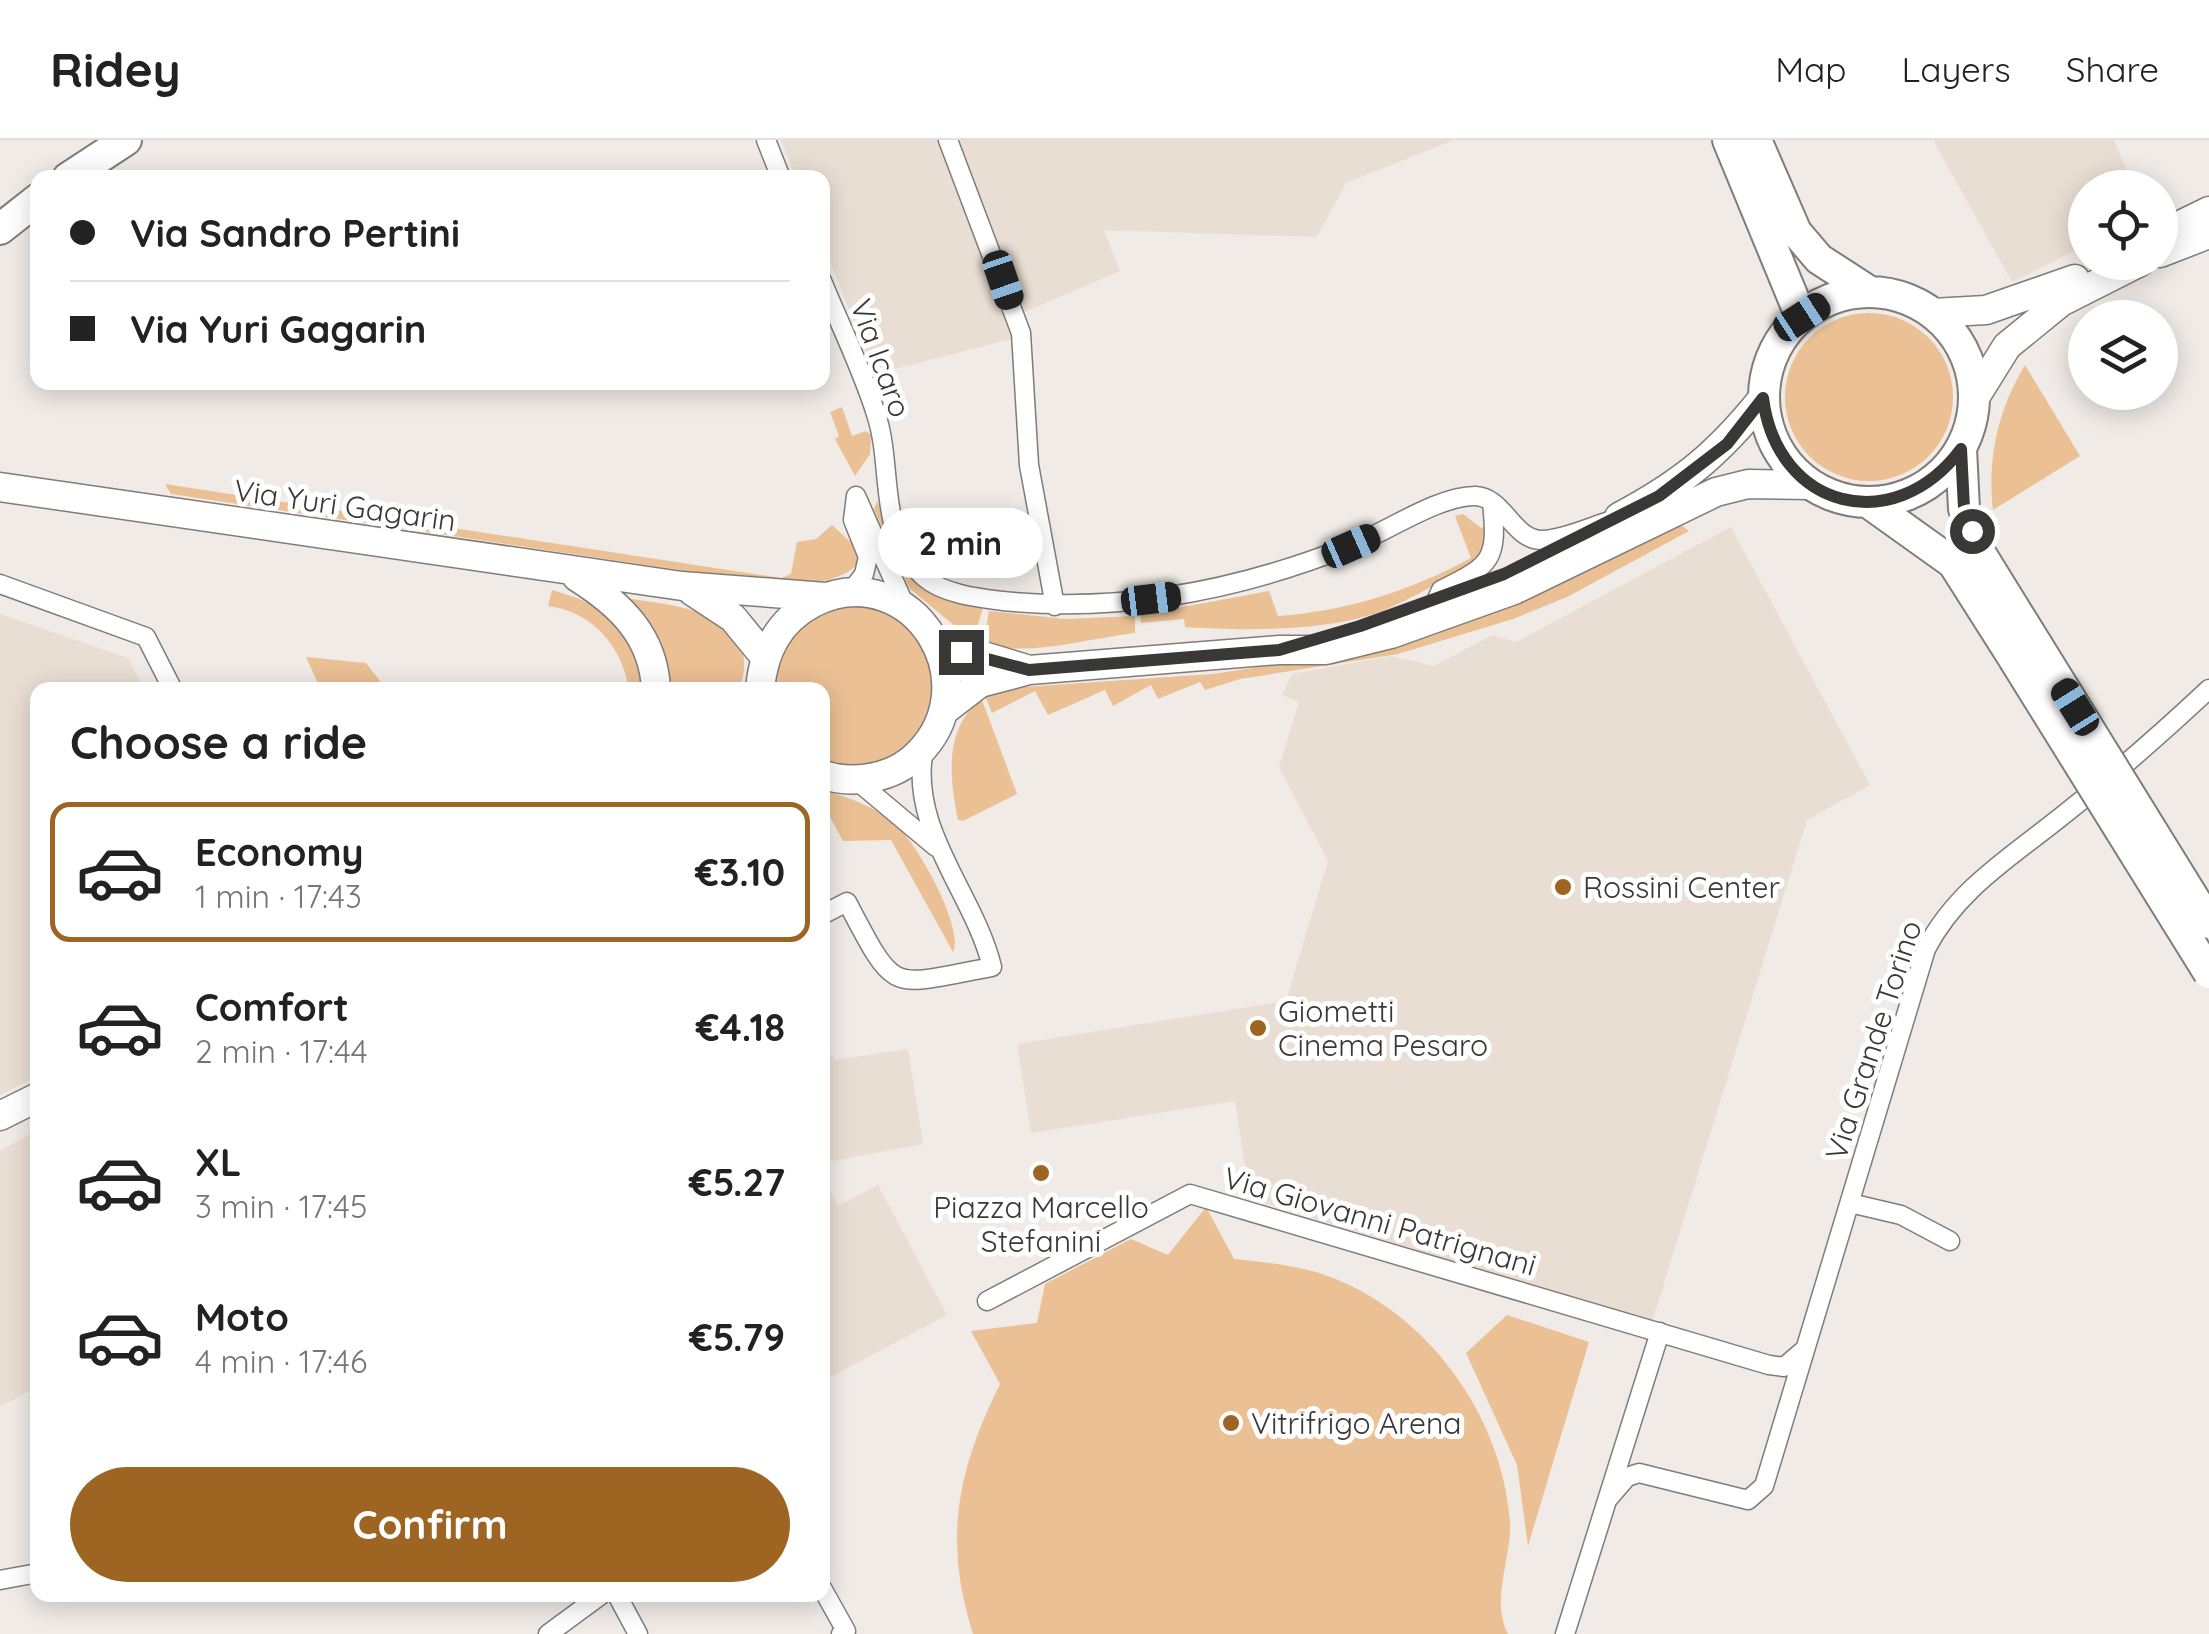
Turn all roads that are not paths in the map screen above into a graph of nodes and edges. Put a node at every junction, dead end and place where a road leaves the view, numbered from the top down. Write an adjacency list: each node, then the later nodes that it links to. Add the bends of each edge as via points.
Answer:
1 (126, 140): 6 (main road)
2 (766, 140): 7 (street)
3 (948, 140): 35 (street, via 1020,332 1030,465)
4 (1728, 140): 19 (main road)
5 (1756, 140): 16 (main road, via 1796,232 1819,260)
6 (80, 170)
7 (778, 170)
8 (30, 205): 11 (main road)
9 (2209, 211): 10 (main road)
10 (2178, 226)
11 (0, 229)
12 (2209, 234): 13 (main road)
13 (2178, 246)
14 (2073, 280): 18 (main road, via 2002,305)
15 (2104, 280): 21 (main road, via 2060,302 2007,346)
16 (1870, 292): 18 (main road); 19 (main road, via 1846,295)
17 (830, 301): 23 (street, Via Icaro, via 876,415)
18 (1932, 313): 21 (main road, via 1963,351)
19 (1802, 317): 20 (main road, via 1774,353)
20 (1763, 398): 24 (main road, via 1776,447); 29 (main road, via 1699,469)
21 (1974, 399): 22 (main road)
22 (1961, 449): 28 (main road, via 1922,488); 39 (main road, via 1964,508)
23 (884, 473): 26 (street); 35 (street, Via Icaro, via 892,521 924,577 988,599)
24 (1810, 484): 28 (main road); 38 (main road, via 1748,484 1716,492 1476,605 1326,650)
25 (0, 487): 30 (main road, Via Yuri Gagarin)
26 (856, 496): 33 (street, via 853,520 868,557 864,574); 36 (street)
27 (1492, 502): 29 (street, via 1525,536 1542,540); 34 (street, via 1492,554 1484,568 1440,590); 35 (street, Via Icaro, via 1477,496 1432,509 1252,580 1184,595)
28 (1869, 503): 39 (main road, via 1953,563)
29 (1616, 519): 34 (main road)
30 (567, 571): 32 (main road, Via Yuri Gagarin); 43 (main road, via 629,617 646,642)
31 (0, 584): 42 (street, via 146,636)
32 (682, 586): 33 (main road, Via Yuri Gagarin); 40 (main road, Via Yuri Gagarin, via 733,618)
33 (837, 595): 36 (main road, Via Yuri Gagarin, via 870,594); 40 (main road, via 799,611)
34 (1436, 601): 38 (main road)
35 (1055, 606)
36 (906, 608): 37 (main road)
37 (936, 642): 41 (main road); 46 (main road, via 945,664)
38 (1279, 650): 41 (main road)
39 (2025, 652): 52 (main road, bridge); 53 (main road, bridge)
40 (765, 657): 44 (main road)
41 (1029, 670): 46 (main road, via 980,683)
42 (169, 682)
43 (654, 682)
44 (761, 682)
45 (2209, 689): 56 (street, Via Grande Torino, via 1941,919)
46 (945, 710): 47 (main road)
47 (924, 749): 49 (main road, via 904,766); 50 (street, via 920,796)
48 (830, 775): 49 (main road)
49 (856, 780): 50 (street)
50 (941, 852): 51 (street, via 978,922 992,967 894,978 847,902)
51 (830, 910)
52 (2209, 923)
53 (2209, 974)
54 (30, 1100): 55 (main road)
55 (0, 1116)
56 (1850, 1203): 57 (street, via 1901,1215); 60 (street, Via Grande Torino)
57 (1950, 1240)
58 (986, 1301): 59 (street, Via Giovanni Patrignani, via 1190,1194)
59 (1660, 1332): 60 (street, via 1784,1368); 61 (street)
60 (1808, 1345): 61 (street, Via Grande Torino, via 1757,1496 1729,1498 1639,1473)
61 (1609, 1498): 70 (street)
62 (30, 1574): 63 (street)
63 (0, 1580)
64 (591, 1602): 67 (street)
65 (621, 1602): 68 (street)
66 (830, 1602): 69 (street, via 846,1631)
67 (548, 1634)
68 (638, 1634)
69 (841, 1634)
70 (1565, 1634)

